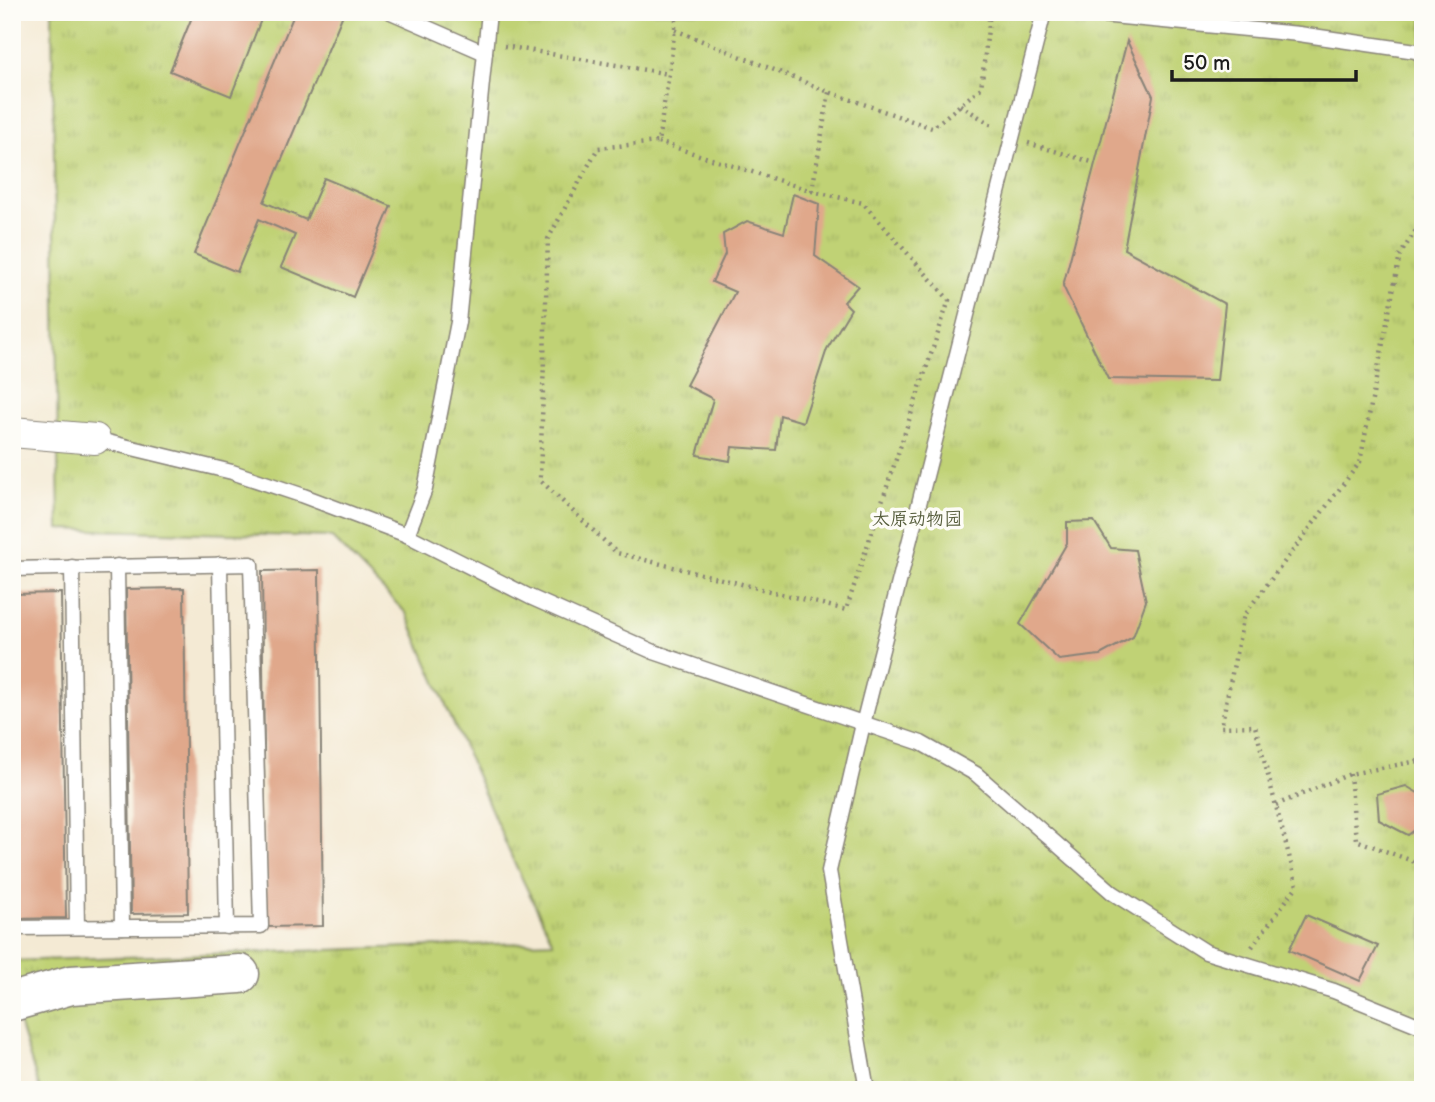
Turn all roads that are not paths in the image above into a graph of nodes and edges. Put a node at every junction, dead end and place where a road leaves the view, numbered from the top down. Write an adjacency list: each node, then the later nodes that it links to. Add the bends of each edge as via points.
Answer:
1 (391, 12): 5 (lane)
2 (489, 12): 5 (lane)
3 (1044, 12): 14 (lane)
4 (1070, 12): 6 (lane, via 1300,34 1416,51)
5 (485, 48): 9 (lane, via 457,322 425,489)
6 (1423, 56)
7 (12, 432): 8 (street)
8 (95, 439): 9 (lane, via 232,472)
9 (407, 535): 14 (lane, via 654,652)
10 (220, 564): 11 (lane); 17 (lane); 17 (lane, via 251,564 261,926)
11 (117, 566): 12 (lane); 16 (lane)
12 (72, 567): 13 (lane); 15 (lane)
13 (12, 569)
14 (863, 724): 21 (lane, via 921,743 976,774 1113,893 1206,952 1334,991); 22 (lane, via 829,871)
15 (77, 927): 16 (lane); 18 (lane)
16 (122, 927): 17 (lane)
17 (227, 927)
18 (12, 928)
19 (240, 974): 20 (highway, via 71,985)
20 (12, 1002)
21 (1423, 1027)
22 (867, 1090)

